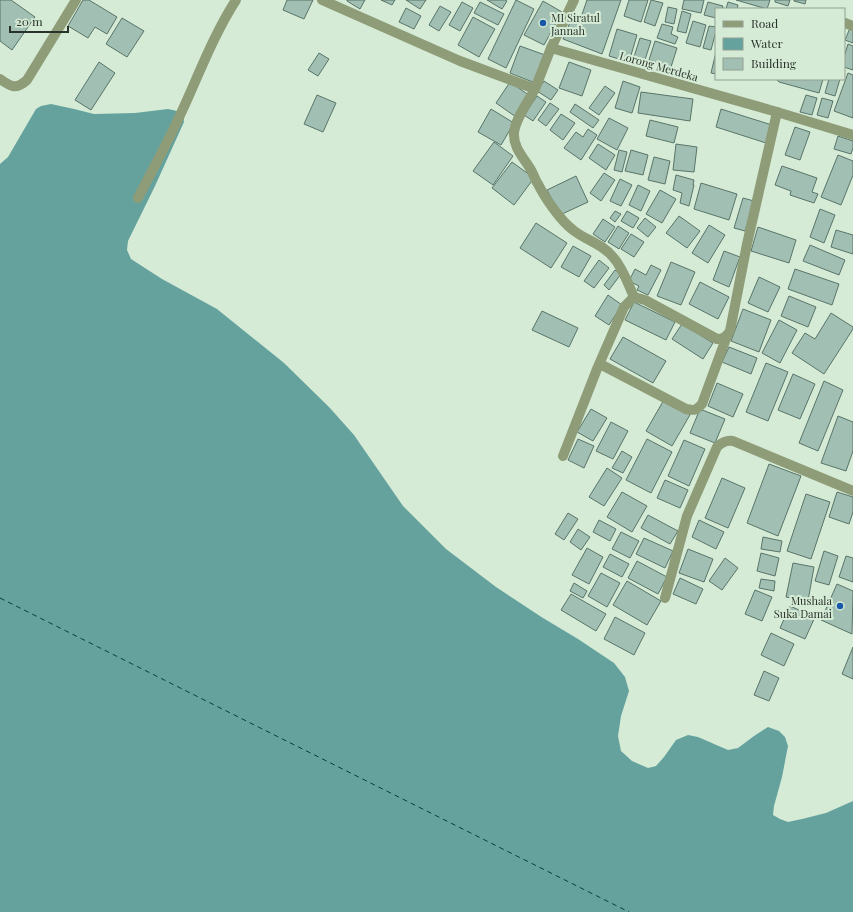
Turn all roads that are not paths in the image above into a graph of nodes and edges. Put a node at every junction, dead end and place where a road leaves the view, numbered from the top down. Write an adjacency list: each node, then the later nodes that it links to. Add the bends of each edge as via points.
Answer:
1 (76, 0): 6 (street, via 27,80 17,86 10,86)
2 (236, 0): 10 (street, via 216,35 180,116)
3 (322, 0): 7 (street, via 460,61)
4 (574, 0): 5 (street)
5 (551, 48): 7 (street); 8 (street, Lorong Merdeka)
6 (0, 79)
7 (535, 89): 11 (street, via 515,123 516,147 532,171 538,186 565,223 613,256)
8 (777, 112): 9 (street, Lorong Merdeka); 12 (street)
9 (853, 135)
10 (138, 198)
11 (634, 297): 12 (street, via 645,300 717,339); 13 (street, via 624,307)
12 (727, 336): 13 (street, via 702,404 697,409 686,408)
13 (600, 364): 14 (street)
14 (563, 456)
15 (853, 491): 16 (street, via 733,441 721,443 687,516)
16 (665, 598)

